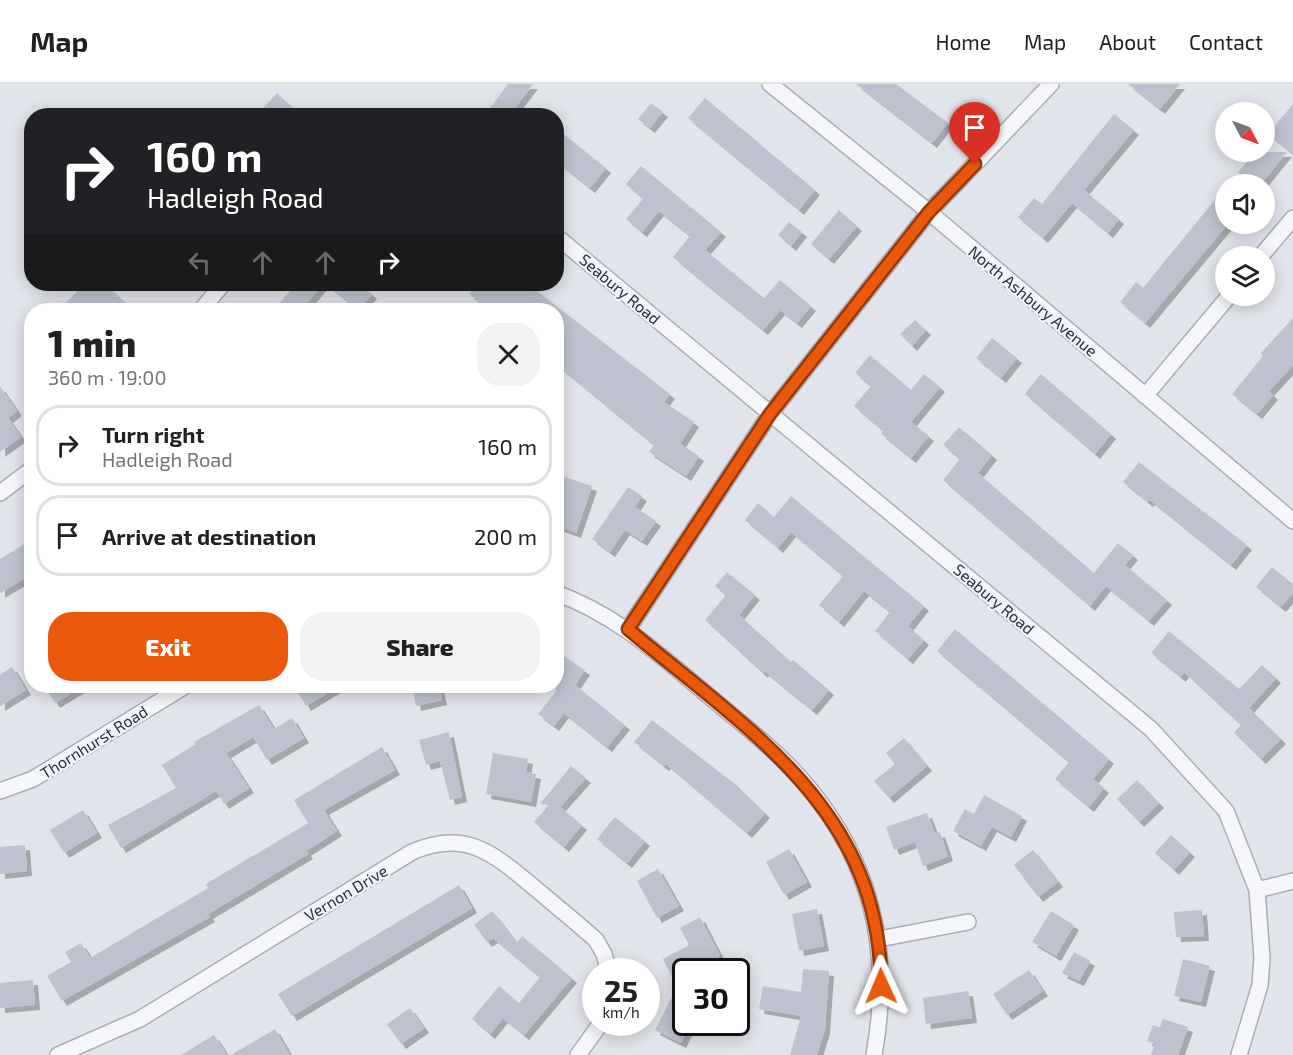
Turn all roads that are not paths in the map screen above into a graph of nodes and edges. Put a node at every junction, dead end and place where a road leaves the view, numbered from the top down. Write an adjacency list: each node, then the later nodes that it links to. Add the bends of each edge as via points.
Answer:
1 (770, 84): 3 (street, North Ashbury Avenue)
2 (1051, 84): 3 (street)
3 (929, 212): 10 (street, North Ashbury Avenue); 11 (street)
4 (1293, 218): 6 (street)
5 (564, 243): 11 (street, Seabury Road)
6 (1269, 246)
7 (217, 291): 8 (street)
8 (207, 303)
9 (1221, 306): 10 (street)
10 (1145, 396): 14 (street, North Ashbury Avenue)
11 (770, 414): 16 (street); 20 (street, Seabury Road, via 1151,729 1226,811)
12 (24, 475): 13 (street)
13 (0, 493)
14 (1293, 521)
15 (564, 597): 16 (street)
16 (628, 629): 22 (street, via 765,743 808,787 850,848)
17 (174, 693): 18 (street, Thornhurst Road, via 33,779)
18 (0, 791)
19 (1293, 881): 20 (street)
20 (1257, 890): 28 (street, Seabury Road, via 1260,985)
21 (968, 922): 22 (street)
22 (879, 939): 27 (street, via 881,999)
23 (605, 958): 25 (street, Vernon Drive, via 596,940 498,858 470,845 443,843 412,852 140,1019)
24 (592, 1036): 26 (street)
25 (58, 1055)
26 (578, 1055)
27 (874, 1055)
28 (1239, 1055)

